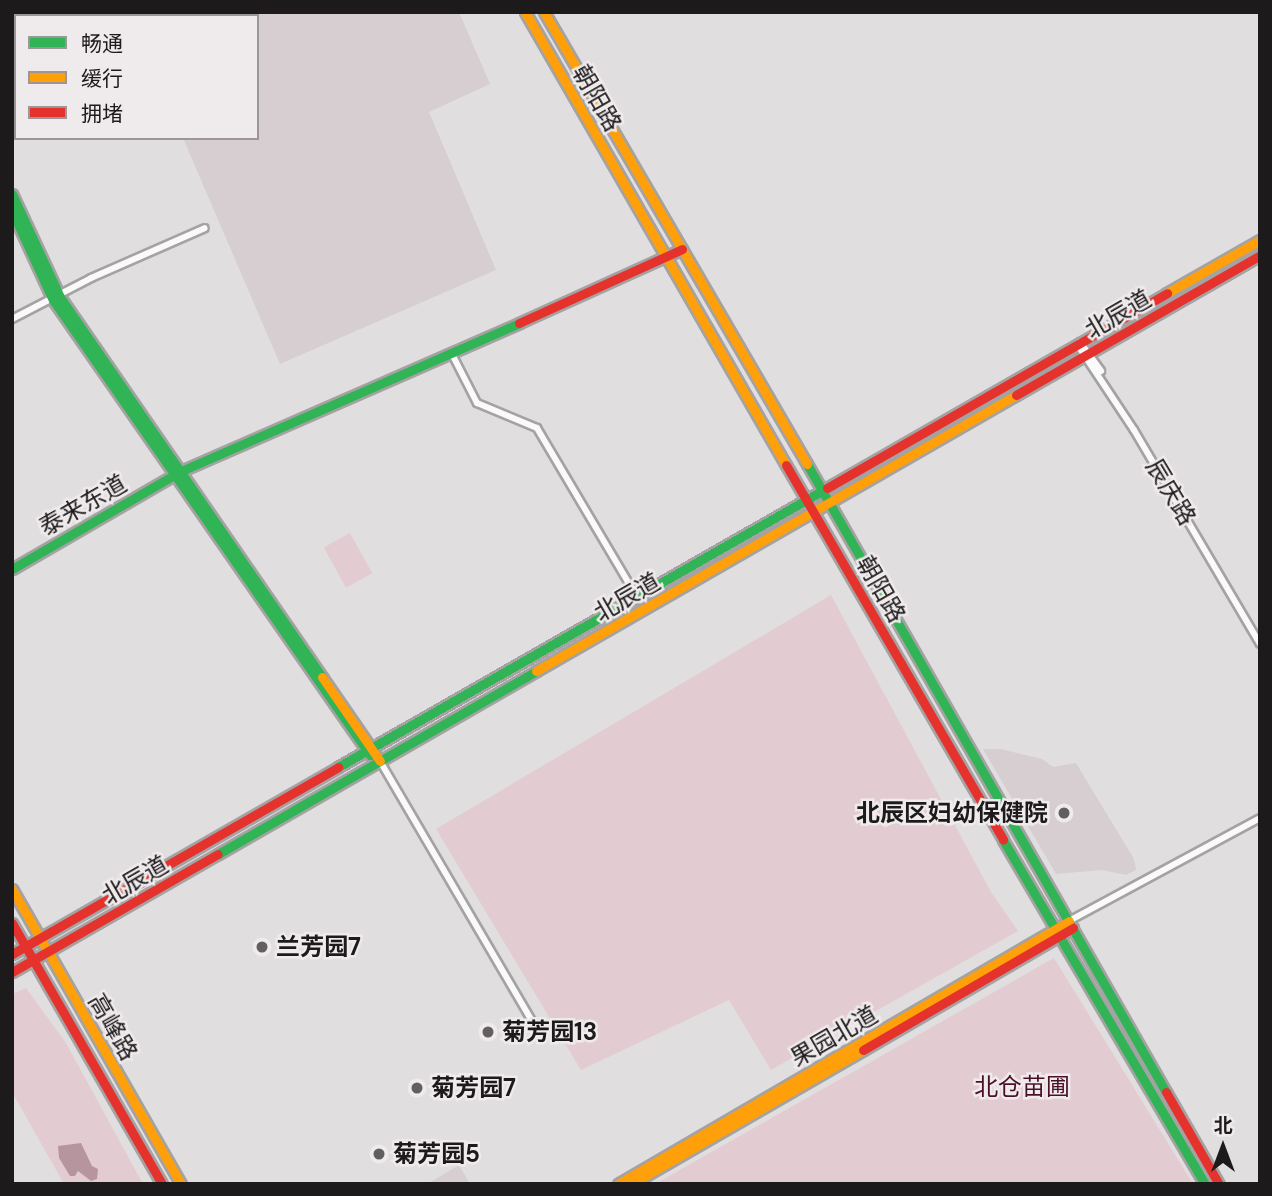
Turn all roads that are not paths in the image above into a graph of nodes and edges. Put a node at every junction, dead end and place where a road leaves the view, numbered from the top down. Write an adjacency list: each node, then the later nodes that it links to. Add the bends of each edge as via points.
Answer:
1 (525, 12): 9 (main road, 朝阳路)
2 (544, 12): 7 (main road, 朝阳路)
3 (12, 194): 10 (main road)
4 (12, 211): 10 (main road)
5 (205, 228): 10 (street, via 91,278)
6 (1260, 240): 12 (main road, 北辰道)
7 (681, 249): 9 (main road, 泰来东道); 16 (main road, 朝阳路)
8 (1260, 255): 14 (main road, 北辰道)
9 (666, 257): 13 (main road, 泰来东道); 17 (main road, 朝阳路)
10 (57, 298): 11 (street); 15 (main road)
11 (12, 319)
12 (1079, 343): 14 (street, 辰庆路); 16 (main road, 北辰道)
13 (452, 354): 15 (main road, 泰来东道); 21 (street, via 477,403 537,428)
14 (1087, 354): 18 (main road, 北辰道); 22 (street, 辰庆路, via 1138,428); 23 (street, 辰庆路)
15 (177, 472): 20 (main road, 泰来东道); 24 (main road)
16 (822, 490): 17 (main road, 北辰道); 18 (main road, 朝阳路)
17 (807, 499): 19 (main road, 朝阳路); 21 (main road, 北辰道)
18 (830, 502): 19 (main road, 北辰道); 29 (main road, 朝阳路)
19 (814, 512): 25 (main road, 北辰道); 30 (main road, 朝阳路)
20 (12, 569)
21 (637, 598): 24 (main road, 北辰道)
22 (1260, 638)
23 (1260, 644)
24 (368, 750): 25 (main road); 31 (main road, 北辰道)
25 (380, 761): 33 (main road, 北辰道); 37 (street)
26 (1260, 818): 29 (street)
27 (12, 888): 31 (main road, 高峰路)
28 (12, 923): 32 (main road, 高峰路)
29 (1071, 925): 30 (main road, 果园北道); 43 (main road, 朝阳路)
30 (1057, 933): 40 (main road, 果园北道); 41 (main road, 果园北道); 42 (main road, 朝阳路)
31 (40, 938): 32 (main road, 北辰道); 33 (main road, 高峰路)
32 (25, 946): 34 (main road, 北辰道); 35 (main road, 高峰路)
33 (48, 952): 35 (main road, 北辰道); 39 (main road, 高峰路)
34 (12, 954)
35 (33, 960): 36 (main road, 北辰道); 38 (main road, 高峰路)
36 (12, 972)
37 (537, 1030)
38 (162, 1184)
39 (181, 1184)
40 (618, 1184)
41 (631, 1184)
42 (1205, 1184)
43 (1219, 1184)

